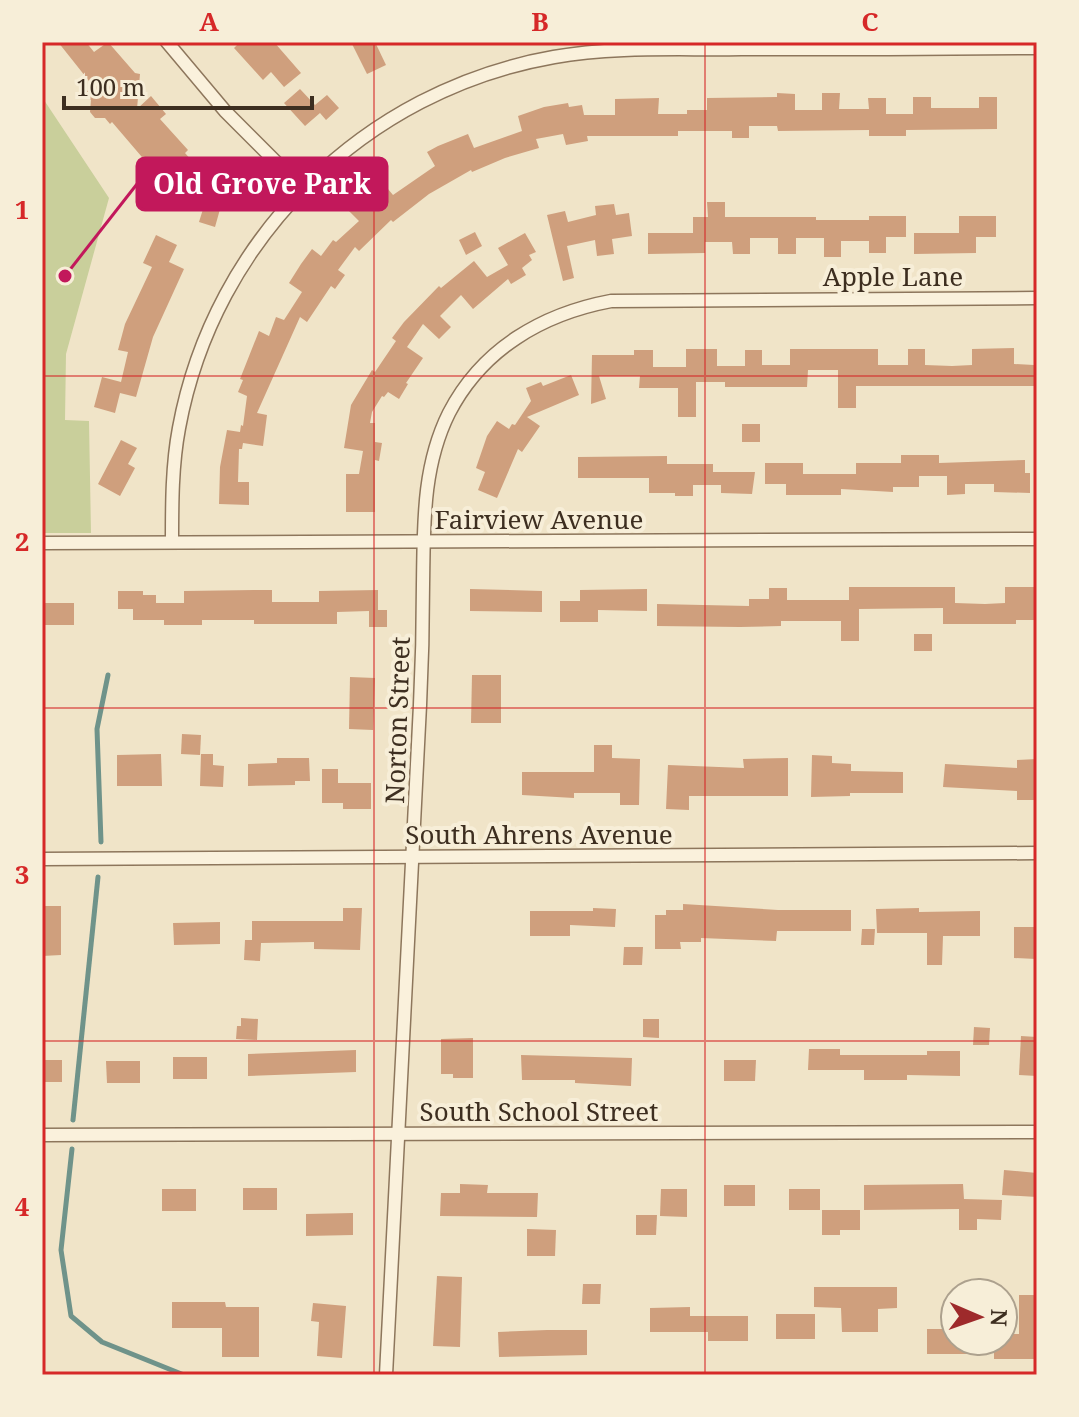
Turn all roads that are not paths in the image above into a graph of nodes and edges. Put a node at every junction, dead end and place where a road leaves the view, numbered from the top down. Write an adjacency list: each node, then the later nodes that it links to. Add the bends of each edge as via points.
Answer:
1 (167, 42): 3 (street, via 225,111)
2 (1037, 48): 3 (street, via 635,50 553,57 476,77 420,101 362,137)
3 (302, 188): 8 (street, via 234,277 202,346 178,429)
4 (1037, 298): 5 (street, Apple Lane)
5 (748, 299): 7 (street, Norton Street, via 633,299 580,306 533,326 493,354 459,395 440,433 424,498)
6 (1037, 539): 7 (street, Fairview Avenue)
7 (424, 541): 8 (street, Fairview Avenue); 11 (street, Norton Street)
8 (172, 542): 9 (street, Fairview Avenue)
9 (42, 543)
10 (1037, 853): 11 (street, South Ahrens Avenue)
11 (413, 857): 12 (street, South Ahrens Avenue); 14 (street, Norton Street)
12 (42, 859)
13 (1037, 1132): 14 (street, South School Street)
14 (400, 1134): 15 (street, South School Street); 16 (street, Norton Street)
15 (42, 1135)
16 (386, 1375)

